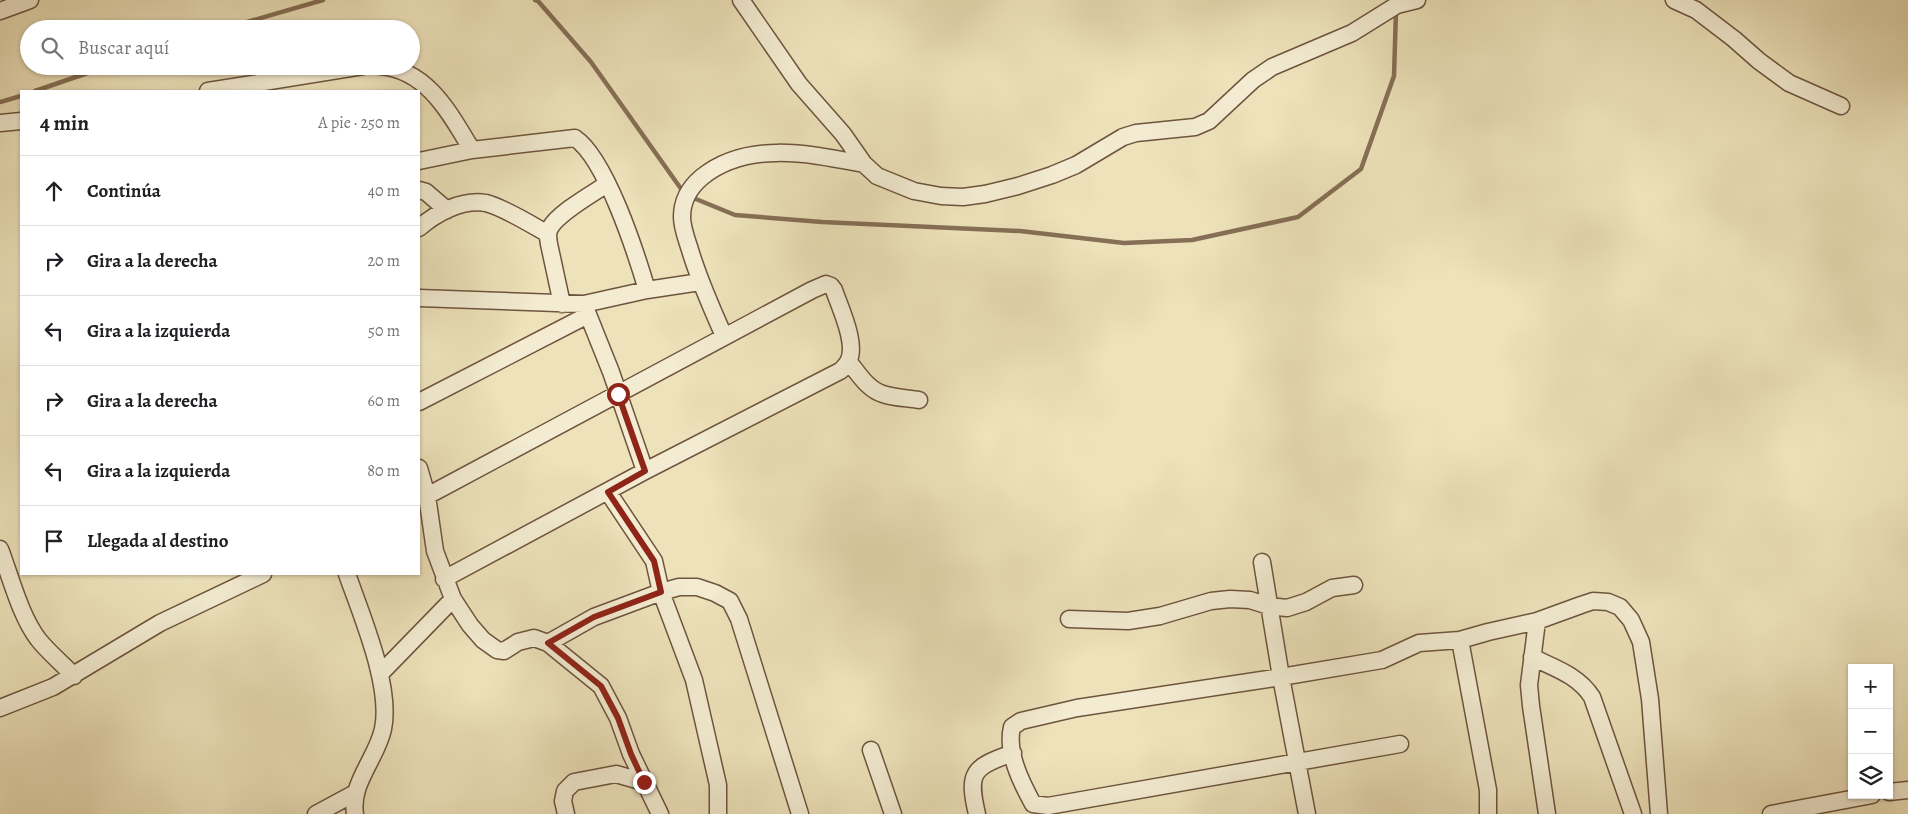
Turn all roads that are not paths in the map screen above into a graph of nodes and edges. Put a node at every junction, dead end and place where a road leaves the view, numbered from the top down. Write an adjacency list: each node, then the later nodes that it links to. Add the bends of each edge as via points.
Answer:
1 (30, 0): 5 (street)
2 (741, 0): 14 (street, via 799,84 843,134)
3 (1417, 0): 14 (street, via 1397,5 1352,33 1272,67 1209,121 1195,127 1123,137 1076,165 1018,186 985,194 941,196 892,183 877,176)
4 (1674, 0): 9 (street, via 1696,10 1788,83)
5 (0, 11)
6 (307, 75): 8 (street)
7 (411, 75): 12 (street, via 420,79 452,117)
8 (214, 90)
9 (1841, 106)
10 (20, 121): 11 (street)
11 (0, 123)
12 (472, 150): 13 (street); 15 (street, via 575,138 589,152)
13 (420, 161)
14 (864, 164): 20 (street, via 810,153 782,152 724,163 710,171 694,184 684,201 682,218)
15 (607, 184): 19 (street, via 556,221); 21 (street, via 631,240)
16 (420, 190): 17 (street)
17 (448, 210): 18 (street); 19 (street, via 472,203 487,204)
18 (420, 227)
19 (548, 234): 23 (street)
20 (700, 282): 21 (street); 25 (street)
21 (647, 290): 24 (street)
22 (420, 298): 23 (street)
23 (562, 304): 24 (street)
24 (586, 310): 27 (street); 29 (street)
25 (724, 336): 26 (street, via 826,284 834,290 848,330); 27 (street)
26 (849, 362): 28 (street, via 876,391); 30 (street, via 824,381)
27 (618, 394): 30 (street); 33 (street)
28 (919, 400)
29 (420, 401)
30 (645, 471): 32 (street)
31 (420, 472): 33 (street)
32 (608, 492): 38 (street); 41 (street, via 654,561)
33 (427, 496): 38 (street, via 435,551)
34 (0, 549): 50 (street, via 27,620 46,649)
35 (1262, 562): 43 (street)
36 (258, 575): 39 (street)
37 (347, 575): 49 (street)
38 (444, 579): 42 (street)
39 (229, 581): 50 (street)
40 (1354, 585): 43 (street, via 1332,588 1287,608)
41 (661, 592): 47 (street, via 594,617); 67 (street, via 694,680 718,785); 68 (street, via 697,587 730,602 739,619)
42 (453, 599): 47 (street, via 482,640 497,650 534,638); 49 (street)
43 (1269, 606): 44 (street, via 1250,600 1211,601 1160,616 1128,621); 51 (street)
44 (1069, 619)
45 (1537, 621): 46 (street); 48 (street); 75 (street, via 1593,601 1620,607 1630,620 1641,642 1647,669)
46 (1460, 640): 51 (street, via 1419,643 1382,660); 72 (street, via 1488,790)
47 (548, 643): 57 (street, via 601,686)
48 (1532, 656): 73 (street, via 1529,685); 74 (street, via 1573,676 1592,697)
49 (380, 674): 60 (street, via 384,728)
50 (74, 676): 52 (street)
51 (1281, 677): 55 (street, via 1077,708 1021,721 1012,727); 56 (street)
52 (0, 708)
53 (1400, 744): 56 (street)
54 (871, 750): 69 (street)
55 (1013, 754): 56 (street, via 1024,788 1033,804 1039,806); 70 (street, via 976,770 972,795)
56 (1297, 762): 71 (street)
57 (644, 782): 65 (street, via 616,774 574,782 565,791); 66 (street)
58 (1908, 790): 59 (street)
59 (1893, 792)
60 (355, 793): 63 (street); 64 (street)
61 (1862, 799): 62 (street)
62 (1841, 807): 76 (street)
63 (316, 814)
64 (355, 814)
65 (566, 814)
66 (660, 814)
67 (718, 814)
68 (800, 814)
69 (893, 814)
70 (977, 814)
71 (1307, 814)
72 (1488, 814)
73 (1547, 814)
74 (1632, 814)
75 (1659, 814)
76 (1771, 814)

